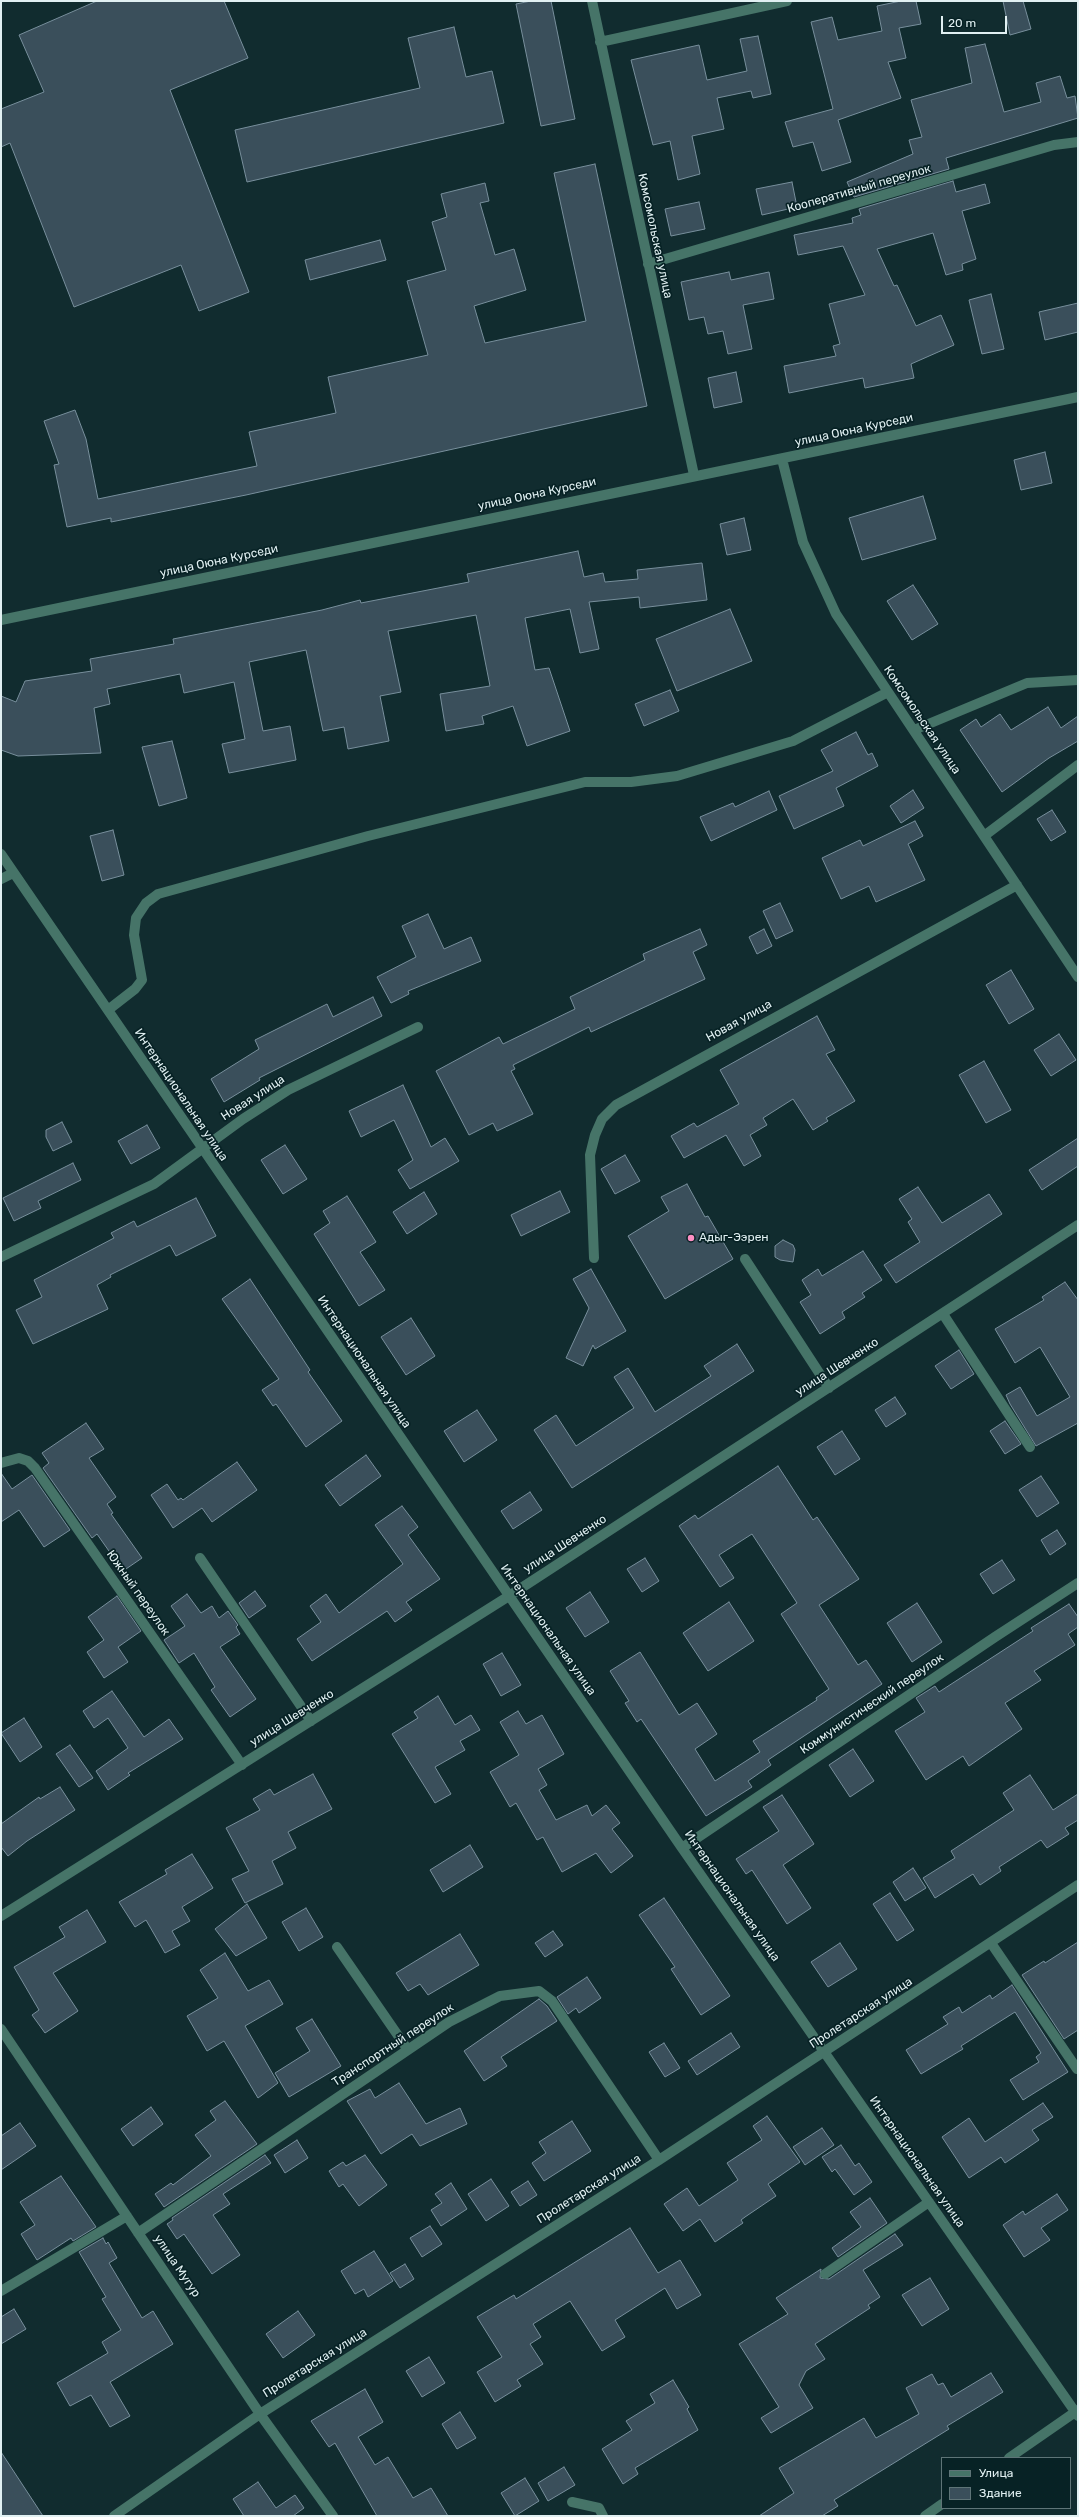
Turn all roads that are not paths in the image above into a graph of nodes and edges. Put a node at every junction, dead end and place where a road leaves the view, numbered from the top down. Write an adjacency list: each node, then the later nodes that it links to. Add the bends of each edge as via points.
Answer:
1 (592, 1): 3 (street, Комсомольская улица)
2 (787, 1): 3 (street)
3 (600, 42): 5 (street, Комсомольская улица)
4 (1078, 142): 5 (street, Кооперативный переулок, via 1054,146)
5 (648, 264): 8 (street, Комсомольская улица)
6 (1078, 397): 7 (street, улица Оюна Курседи)
7 (782, 459): 8 (street, улица Оюна Курседи); 11 (street, Комсомольская улица, via 796,518 813,567 836,614)
8 (694, 475): 9 (street, улица Оюна Курседи)
9 (1, 620)
10 (1078, 680): 12 (street, via 1027,683)
11 (888, 692): 12 (street, Комсомольская улица); 20 (street, via 793,740 677,776 632,782 585,782 368,836 158,894 146,903 136,918 134,935 142,980 135,989)
12 (914, 730): 14 (street, Комсомольская улица)
13 (1078, 765): 14 (street)
14 (984, 836): 18 (street, Комсомольская улица)
15 (1, 854): 16 (street, Интернациональная улица)
16 (13, 873): 17 (street); 20 (street, Интернациональная улица)
17 (1, 879)
18 (1017, 885): 19 (street, Комсомольская улица); 25 (street, Новая улица, via 616,1105 602,1119 590,1154)
19 (1078, 977)
20 (108, 1010): 22 (street, Интернациональная улица)
21 (418, 1026): 22 (street, Новая улица, via 288,1090)
22 (201, 1148): 24 (street, Новая улица, via 154,1184); 33 (street, Интернациональная улица)
23 (1078, 1225): 27 (street, улица Шевченко)
24 (1, 1257)
25 (594, 1258)
26 (745, 1259): 28 (street)
27 (943, 1314): 28 (street, улица Шевченко); 29 (street)
28 (829, 1388): 33 (street, улица Шевченко)
29 (1030, 1447)
30 (1, 1463): 35 (street, Южный переулок, via 19,1458 28,1461 35,1468)
31 (200, 1558): 34 (street)
32 (1078, 1583): 36 (street, Коммунистический переулок)
33 (509, 1596): 34 (street, улица Шевченко); 36 (street, Интернациональная улица)
34 (310, 1721): 35 (street, улица Шевченко)
35 (242, 1765): 38 (street, улица Шевченко)
36 (682, 1848): 43 (street, Интернациональная улица)
37 (1078, 1885): 39 (street, Пролетарская улица)
38 (1, 1916)
39 (991, 1943): 43 (street, Пролетарская улица); 44 (street)
40 (337, 1947): 42 (street)
41 (1, 2030): 47 (street, улица Мугур)
42 (408, 2050): 45 (street, Транспортный переулок, via 449,2022 500,1996 539,1991 552,2001); 48 (street, Транспортный переулок)
43 (825, 2053): 45 (street, Пролетарская улица); 46 (street, Интернациональная улица)
44 (1077, 2069)
45 (659, 2160): 52 (street, Пролетарская улица)
46 (929, 2202): 49 (street); 51 (street, Интернациональная улица)
47 (127, 2216): 48 (street, улица Мугур); 50 (street)
48 (138, 2233): 52 (street, улица Мугур)
49 (825, 2274)
50 (1, 2291)
51 (1077, 2413): 53 (street)
52 (260, 2414): 56 (street, Пролетарская улица); 57 (street, улица Мугур)
53 (1011, 2457)
54 (572, 2502): 58 (street, via 599,2508)
55 (941, 2505): 59 (street)
56 (114, 2516)
57 (333, 2516)
58 (604, 2516)
59 (925, 2516)

